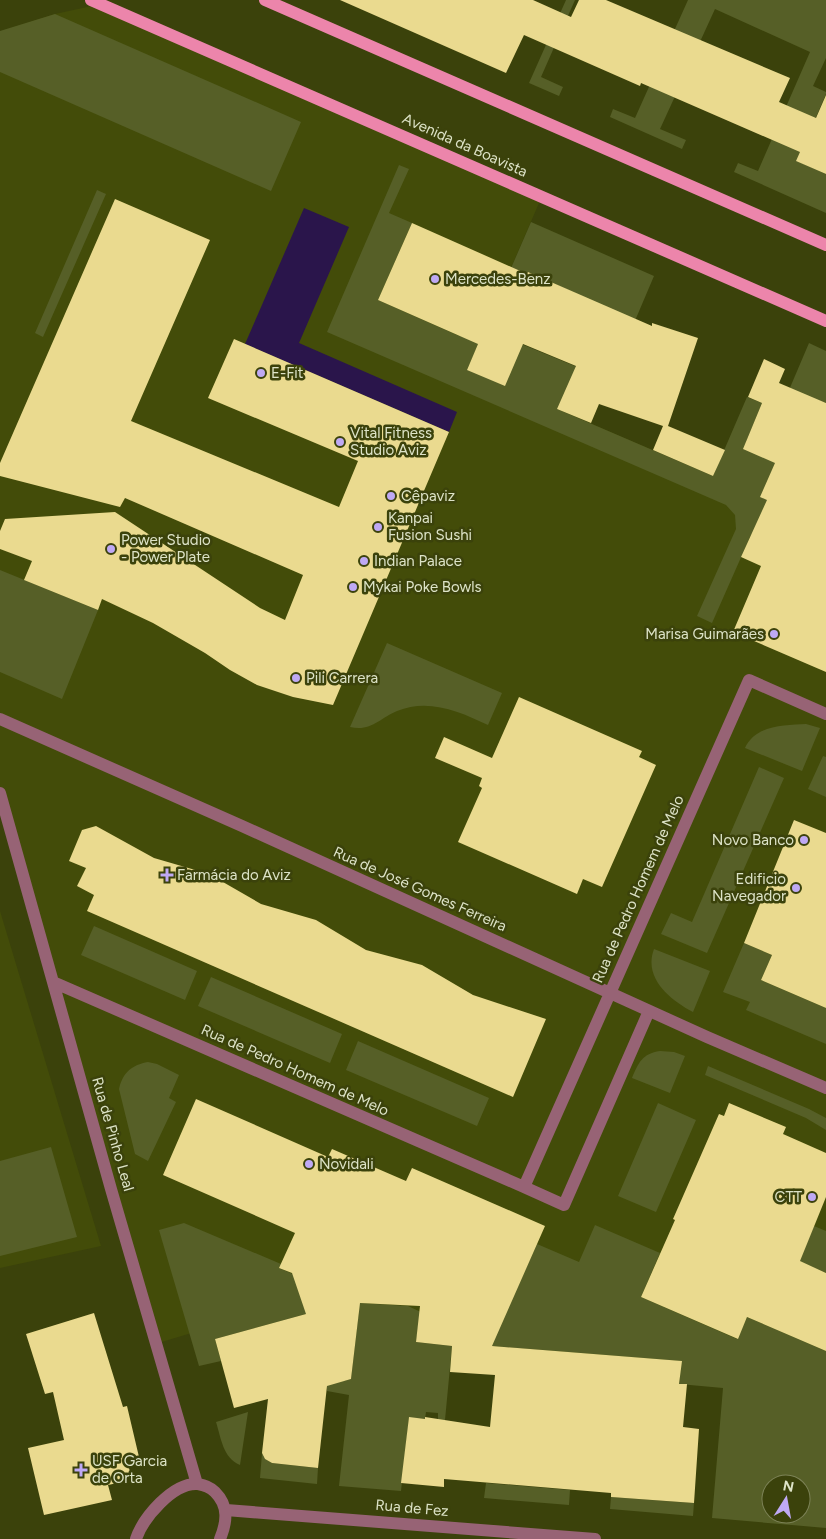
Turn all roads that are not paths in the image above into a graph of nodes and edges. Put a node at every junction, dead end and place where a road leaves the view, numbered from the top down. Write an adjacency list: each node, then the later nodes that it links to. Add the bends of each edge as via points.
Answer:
1 (91, 0): 4 (main road, Avenida da Boavista)
2 (265, 0): 3 (main road)
3 (826, 245)
4 (826, 321)
5 (826, 714): 9 (street, Rua de Pedro Homem de Melo, via 749,680)
6 (0, 720): 9 (street, Rua de José Gomes Ferreira)
7 (0, 793): 8 (street, Rua de Pinho Leal)
8 (53, 982): 12 (street, Rua de Pedro Homem de Melo); 13 (street, Rua de Pinho Leal)
9 (610, 993): 10 (street, Rua de José Gomes Ferreira); 12 (street, Rua de Pedro Homem de Melo)
10 (649, 1011): 11 (street, Rua de José Gomes Ferreira); 12 (street, Rua de Pedro Homem de Melo, via 564,1205)
11 (826, 1088)
12 (524, 1187)
13 (197, 1484): 14 (street, via 210,1488 221,1498); 15 (street, via 177,1491 158,1505)
14 (226, 1510): 16 (street); 17 (street, Rua de Fez)
15 (136, 1539)
16 (220, 1539)
17 (590, 1539)

